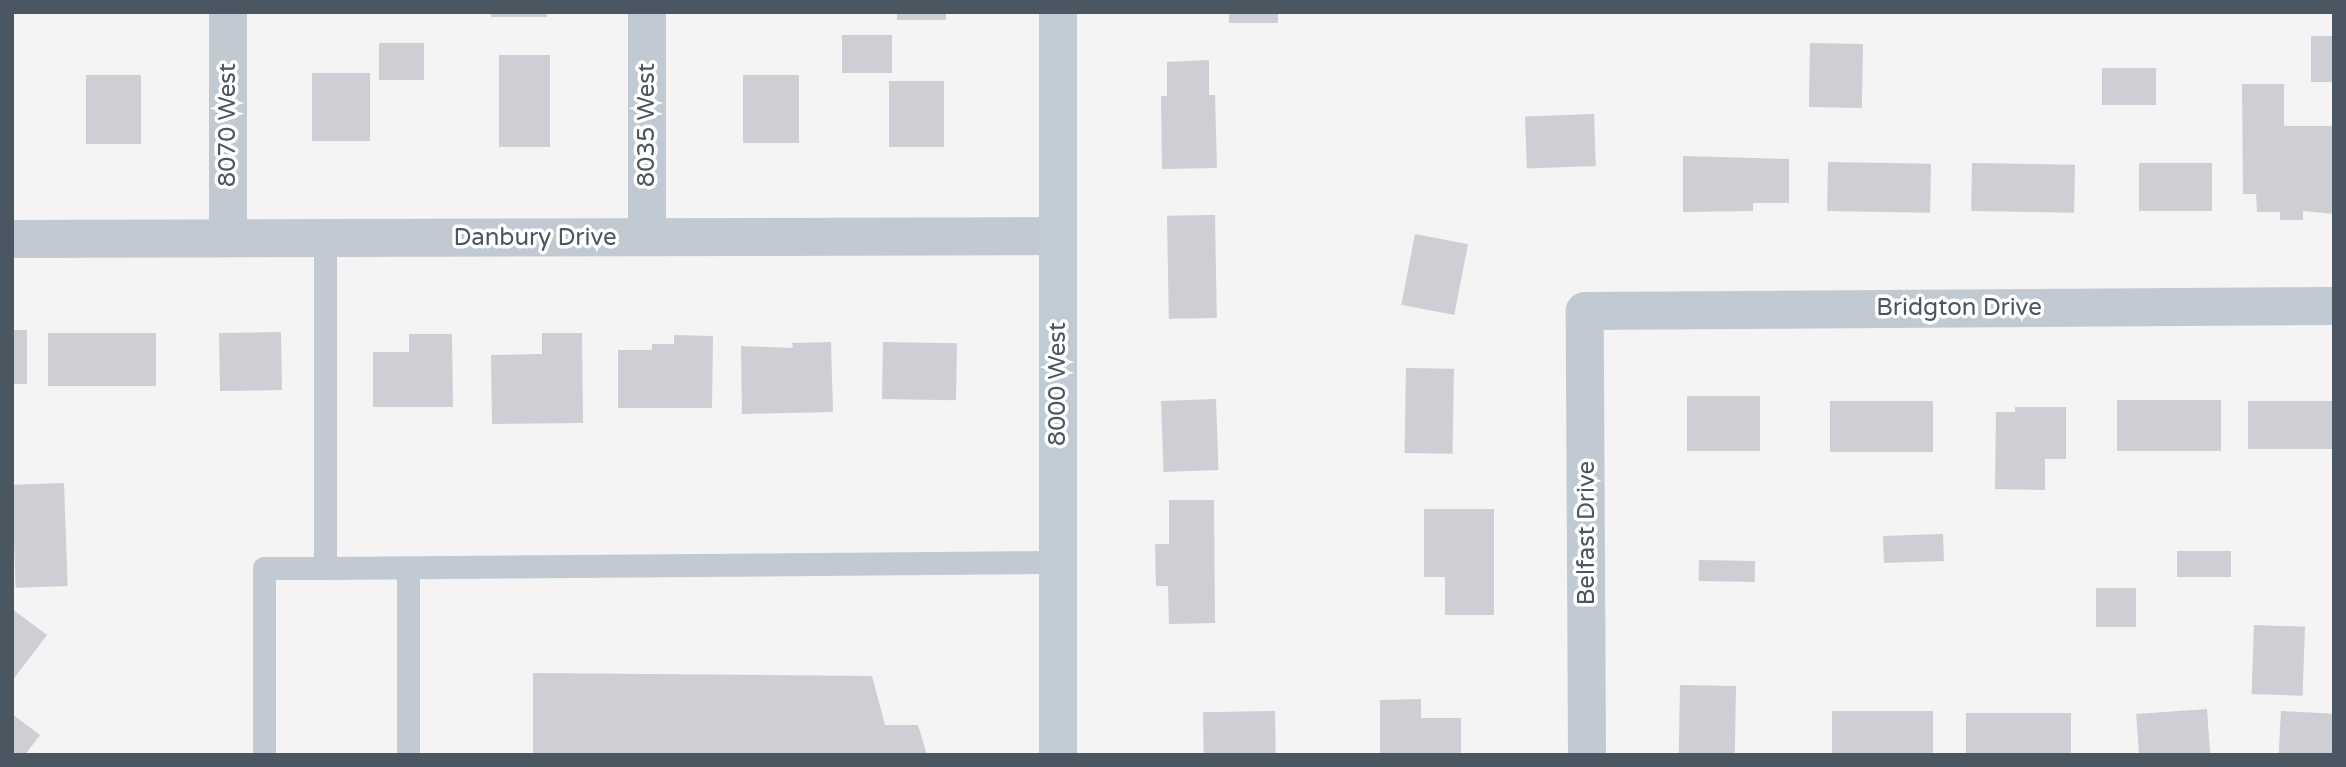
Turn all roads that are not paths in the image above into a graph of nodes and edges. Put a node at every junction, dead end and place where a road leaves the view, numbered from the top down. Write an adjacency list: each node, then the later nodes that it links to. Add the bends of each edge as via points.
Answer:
1 (228, 12): 6 (street, 8070 West)
2 (647, 12): 5 (street, 8035 West)
3 (1058, 12): 4 (street, 8000 West)
4 (1058, 236): 5 (street, Danbury Drive); 11 (street, 8000 West)
5 (647, 237): 8 (street, Danbury Drive)
6 (228, 238): 7 (street, Danbury Drive); 8 (street, Danbury Drive)
7 (12, 239)
8 (325, 239): 12 (lane)
9 (2334, 306): 10 (street, Bridgton Drive)
10 (1585, 311): 17 (street, Belfast Drive)
11 (1058, 562): 13 (lane); 16 (street, 8000 West)
12 (325, 568): 13 (lane); 14 (lane, via 264,568)
13 (408, 569): 15 (lane)
14 (264, 755)
15 (408, 755)
16 (1058, 755)
17 (1587, 755)

